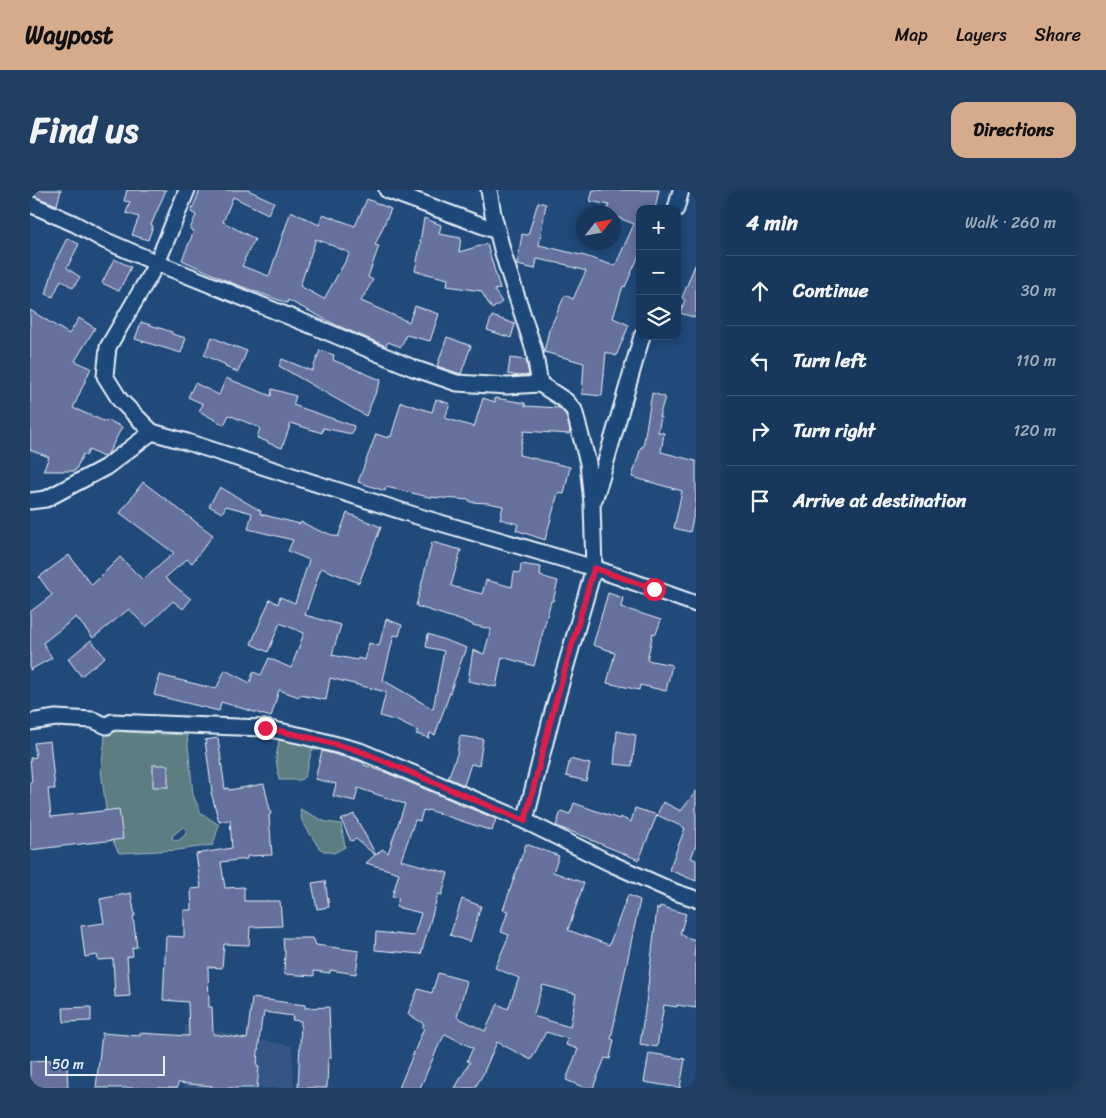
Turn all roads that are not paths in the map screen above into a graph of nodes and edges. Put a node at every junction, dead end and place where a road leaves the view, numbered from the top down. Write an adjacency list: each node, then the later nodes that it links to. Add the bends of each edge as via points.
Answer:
1 (187, 190): 8 (street)
2 (387, 190): 7 (street)
3 (489, 190): 7 (street)
4 (681, 190): 6 (street)
5 (30, 204): 8 (street)
6 (677, 205)
7 (497, 231): 10 (street, via 534,350)
8 (157, 263): 10 (street, via 457,383); 11 (street, via 108,347 105,376 120,400)
9 (641, 340): 13 (street)
10 (540, 384): 13 (street, via 566,400 574,410 588,463)
11 (152, 432): 12 (street, via 106,467 46,499); 14 (street)
12 (30, 501)
13 (592, 504): 14 (street)
14 (594, 568): 15 (street); 17 (street)
15 (696, 604)
16 (30, 722): 17 (street, via 56,718 93,720 107,726 121,722 282,731 360,751)
17 (525, 821): 18 (street, via 612,864)
18 (696, 899)

